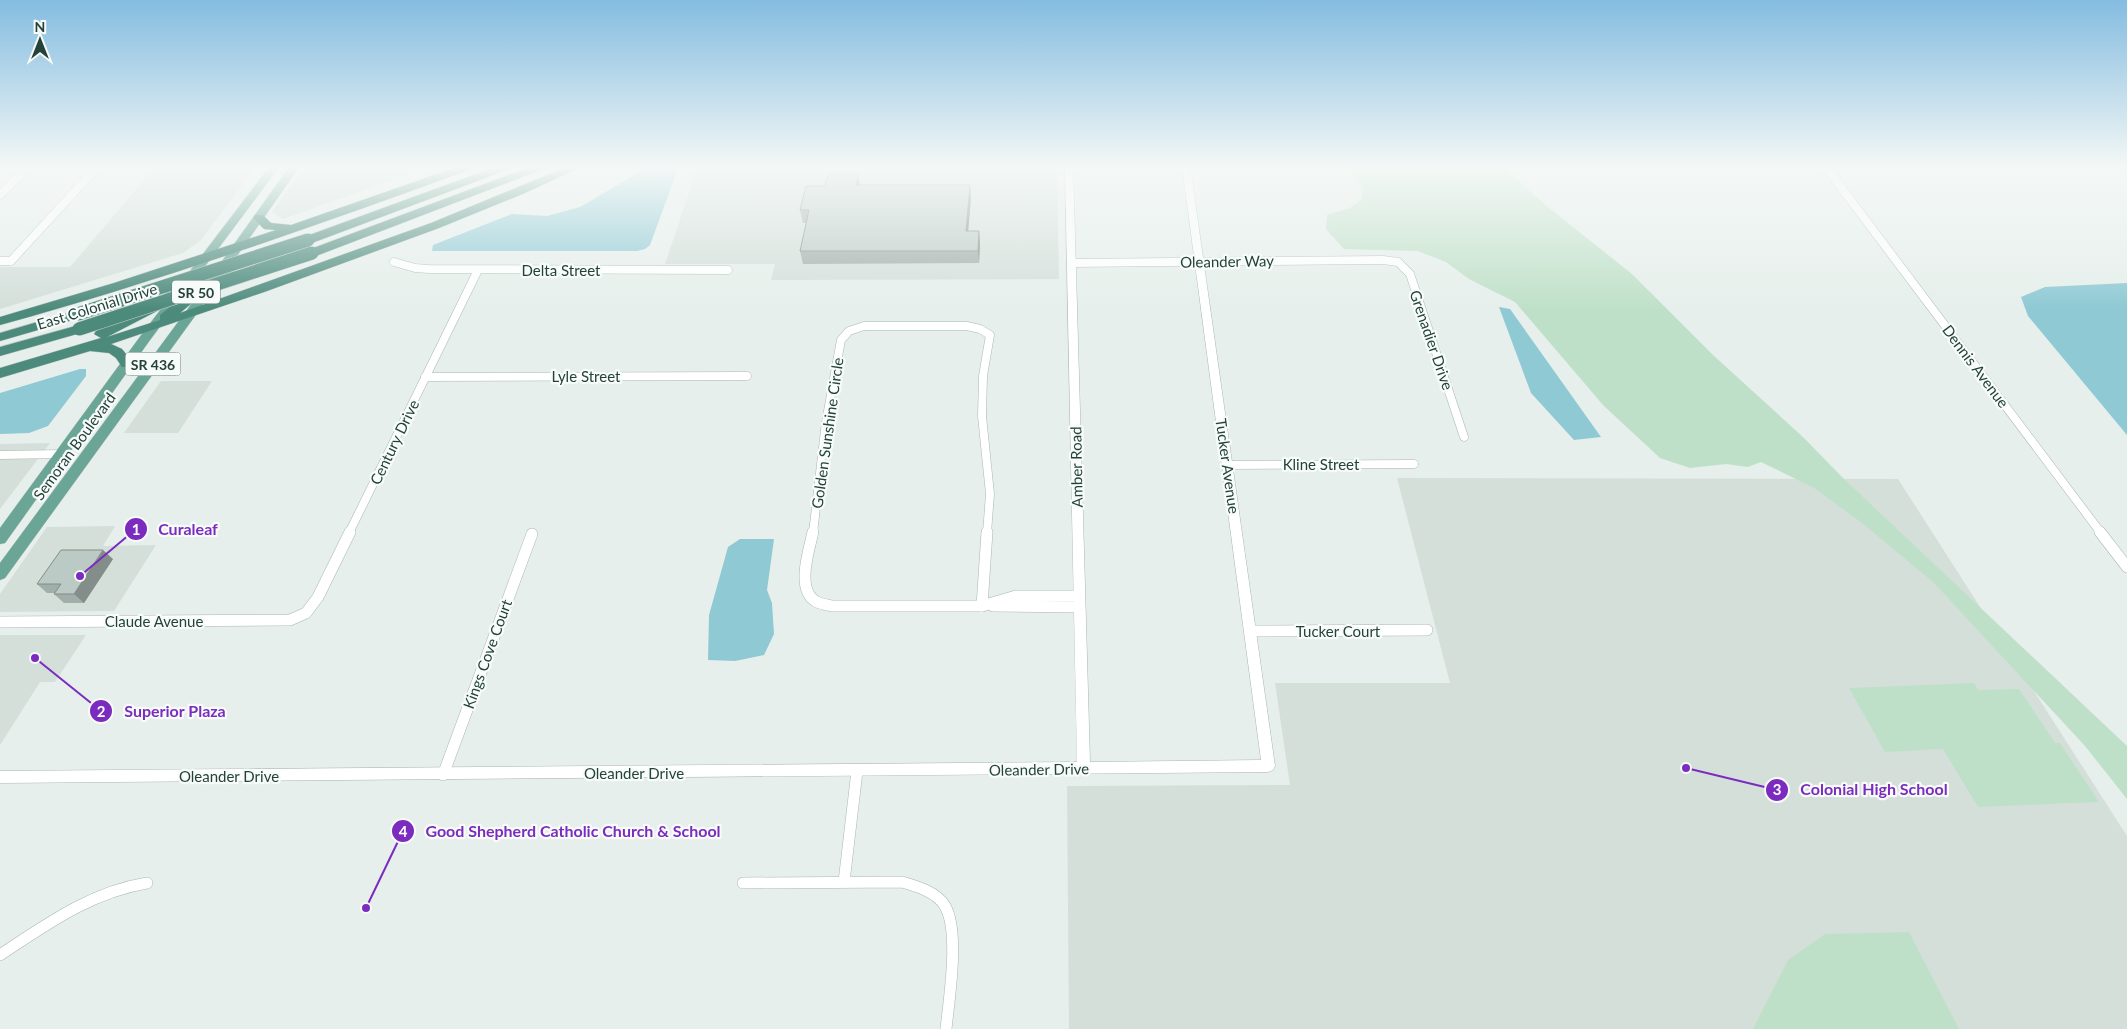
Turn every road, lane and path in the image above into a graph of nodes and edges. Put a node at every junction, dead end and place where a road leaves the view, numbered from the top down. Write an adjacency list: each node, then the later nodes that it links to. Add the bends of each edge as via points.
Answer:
1 (54, 214): 15 (street, via 11,261)
2 (245, 214): 20 (main road, Semoran Boulevard / SR 436)
3 (261, 214): 11 (main road)
4 (337, 214): 12 (highway)
5 (378, 214): 29 (highway, East Colonial Drive / SR 50, bridge, via 308,240)
6 (418, 214): 31 (highway, East Colonial Drive / SR 50, bridge, via 312,253)
7 (461, 214): 19 (highway)
8 (1070, 214): 18 (street, Amber Road)
9 (1193, 214): 17 (street, Tucker Avenue)
10 (1861, 214): 43 (street, Dennis Avenue)
11 (258, 218): 12 (highway, via 268,226); 13 (main road)
12 (295, 231): 13 (highway); 19 (highway, via 287,248 293,261 304,266); 20 (highway)
13 (238, 246): 20 (highway)
14 (1383, 260): 17 (street, Oleander Way); 36 (street, Grenadier Drive, via 1398,262 1410,274)
15 (0, 261)
16 (394, 262): 21 (street, Delta Street, via 414,268)
17 (1199, 262): 18 (street, Oleander Way); 40 (street, Tucker Avenue)
18 (1071, 263): 45 (street, Amber Road)
19 (326, 266): 23 (highway)
20 (211, 268): 23 (highway, via 238,284 253,286); 24 (highway); 26 (highway); 26 (main road, Semoran Boulevard / SR 436)
21 (478, 270): 22 (street, Delta Street); 35 (street, Century Drive)
22 (728, 270)
23 (284, 281): 26 (highway)
24 (122, 284): 25 (highway); 26 (highway, via 168,286)
25 (73, 299): 27 (highway); 30 (highway, via 103,299 112,303 114,310)
26 (186, 302): 28 (highway); 28 (main road, Semoran Boulevard / SR 436); 30 (highway, via 139,316); 44 (main road, Semoran Boulevard / SR 436)
27 (0, 321)
28 (155, 325): 30 (highway); 32 (main road, Semoran Boulevard / SR 436)
29 (0, 337)
30 (83, 345): 32 (highway, via 113,349 123,356); 33 (highway)
31 (0, 352)
32 (127, 364): 38 (main road, Semoran Boulevard / SR 436)
33 (0, 373)
34 (747, 376): 35 (street, Lyle Street)
35 (425, 377): 47 (street, Century Drive, via 318,598)
36 (1464, 437)
37 (0, 454): 38 (street)
38 (61, 454): 42 (main road, Semoran Boulevard / SR 436)
39 (1414, 464): 40 (street, Kline Street)
40 (1228, 465): 50 (street, Tucker Avenue)
41 (532, 534): 54 (street, Kings Cove Court)
42 (0, 539)
43 (2127, 567)
44 (0, 574)
45 (1079, 602): 46 (street, Golden Sunshine Circle); 52 (street, Amber Road)
46 (982, 606): 46 (street, Golden Sunshine Circle, via 832,606 815,601 807,591 804,575 819,496 831,387 841,340 849,331 864,326 967,326 990,335 982,416 990,494)
47 (306, 612): 48 (street, Claude Avenue, via 290,620)
48 (0, 622)
49 (1427, 630): 50 (street, Tucker Court)
50 (1250, 631): 51 (street, Tucker Avenue)
51 (1268, 766): 52 (street, Oleander Drive)
52 (1084, 768): 53 (street, Oleander Drive)
53 (857, 771): 54 (street, Oleander Drive); 56 (street)
54 (443, 774): 55 (street, Oleander Drive)
55 (0, 777)
56 (844, 882): 58 (street); 60 (street, via 902,882 923,888 945,906 953,930)
57 (146, 883): 59 (street, via 114,889 76,906)
58 (743, 883)
59 (0, 954)
60 (946, 1029)

